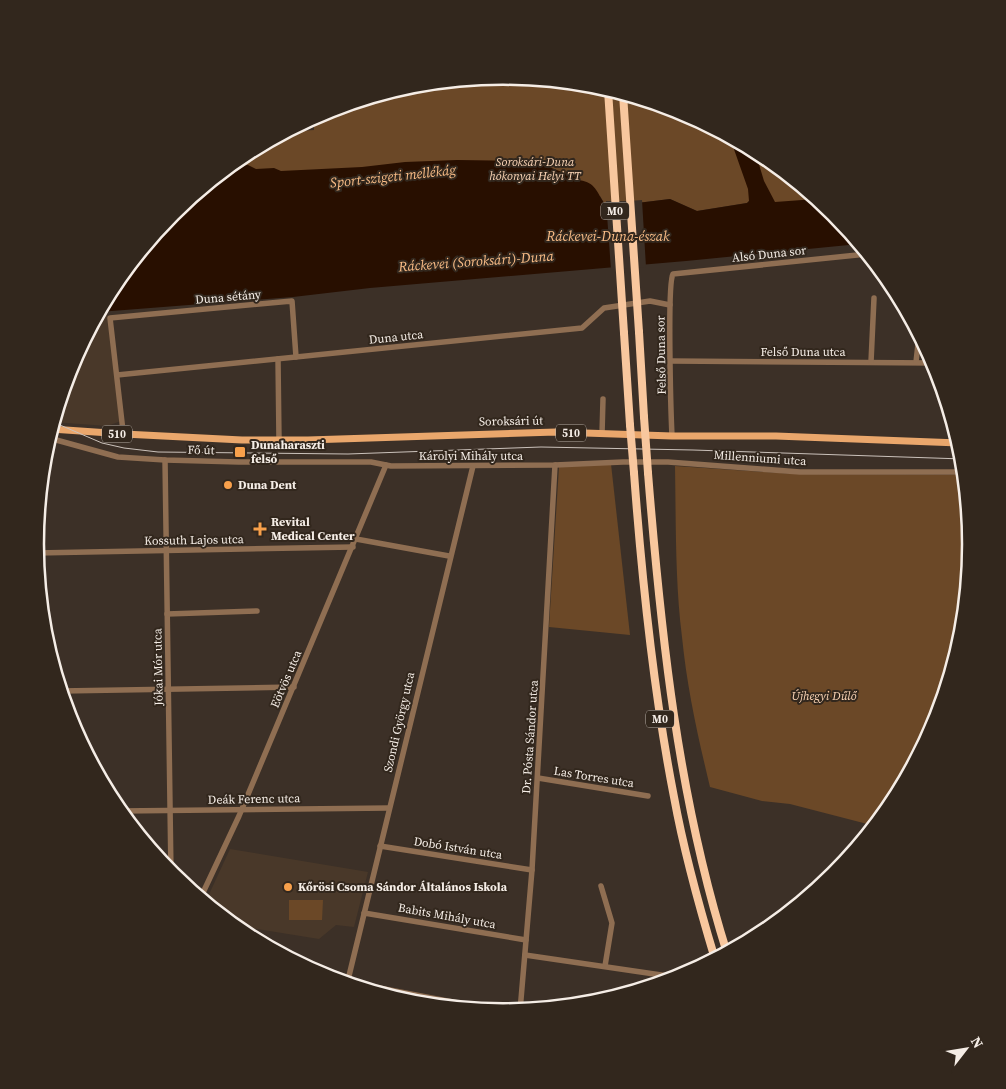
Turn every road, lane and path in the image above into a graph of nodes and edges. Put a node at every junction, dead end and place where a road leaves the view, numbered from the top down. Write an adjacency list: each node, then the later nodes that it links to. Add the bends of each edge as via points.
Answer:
1 (609, 98): 54 (highway, M0, bridge, via 630,425 649,632 664,742 684,845)
2 (624, 101): 53 (highway, M0, bridge, via 648,473 663,636 674,724 694,830)
3 (859, 255): 4 (street, Alsó Duna sor)
4 (673, 274): 6 (street, Felső Duna sor)
5 (874, 298): 11 (street)
6 (670, 306): 8 (street, Duna utca, via 650,301 604,308 582,328); 10 (street, Felső Duna sor)
7 (918, 347): 12 (street)
8 (296, 357): 9 (street, Duna utca); 14 (street, Duna sétány, via 292,301 110,318)
9 (278, 359): 14 (street, Duna utca); 23 (street)
10 (671, 361): 11 (street, Felső Duna utca); 20 (street, Felső Duna sor)
11 (871, 362): 12 (street, Felső Duna utca)
12 (916, 362): 13 (street, Felső Duna utca)
13 (924, 362)
14 (117, 375): 18 (street)
15 (603, 399): 19 (street)
16 (59, 426): 18 (main road, Fő út / 510)
17 (58, 429): 21 (main road, Fő út / 510)
18 (123, 431): 21 (main road, Fő út / 510)
19 (602, 434): 20 (main road, Soroksári út / 510); 23 (main road, Soroksári út / 510, via 509,432)
20 (672, 436): 24 (main road, Soroksári út / 510)
21 (183, 437): 23 (main road, Soroksári út / 510)
22 (56, 440): 25 (street, Fő út, via 118,457)
23 (279, 440)
24 (950, 443)
25 (165, 460): 26 (street, Fő út, via 371,462); 32 (street, Jókai Mór utca)
26 (386, 465): 28 (street, Károlyi Mihály utca); 30 (street, Eötvös utca)
27 (555, 465): 28 (street, Károlyi Mihály utca); 29 (street, Millenniumi utca, via 668,462 800,472); 40 (street, Dr. Pósta Sándor utca)
28 (472, 466): 34 (street, Szondi György utca)
29 (956, 472)
30 (356, 539): 31 (street, Eötvös utca); 34 (street)
31 (353, 547): 32 (street, Kossuth Lajos utca); 37 (street, Eötvös utca)
32 (166, 550): 33 (street, Kossuth Lajos utca); 36 (street, Jókai Mór utca)
33 (44, 553)
34 (449, 556): 42 (street, Szondi György utca)
35 (257, 611): 36 (street)
36 (167, 614): 38 (street, Jókai Mór utca)
37 (294, 687): 38 (street); 43 (street, Eötvös utca)
38 (168, 689): 39 (street); 44 (street, Jókai Mór utca)
39 (68, 691)
40 (538, 778): 41 (street, Las Torres utca); 48 (street, Dr. Pósta Sándor utca)
41 (648, 796)
42 (389, 808): 43 (street, Deák Ferenc utca); 46 (street, Szondi György utca)
43 (242, 809): 44 (street, Deák Ferenc utca); 50 (street, Eötvös utca)
44 (170, 811): 45 (street, Deák Ferenc utca); 47 (street, Jókai Mór utca)
45 (130, 812)
46 (380, 846): 48 (street, Dobó István utca); 51 (street, Szondi György utca)
47 (171, 861)
48 (532, 870): 52 (street, Dr. Pósta Sándor utca)
49 (602, 886): 56 (street, via 612,923)
50 (203, 893)
51 (364, 912): 52 (street, Babits Mihály utca); 58 (street, Szondi György utca)
52 (526, 940): 55 (street, Dr. Pósta Sándor utca)
53 (725, 946)
54 (713, 952)
55 (525, 955): 56 (street); 59 (street, Dr. Pósta Sándor utca)
56 (605, 966): 57 (street)
57 (662, 975)
58 (349, 977)
59 (521, 1003)

